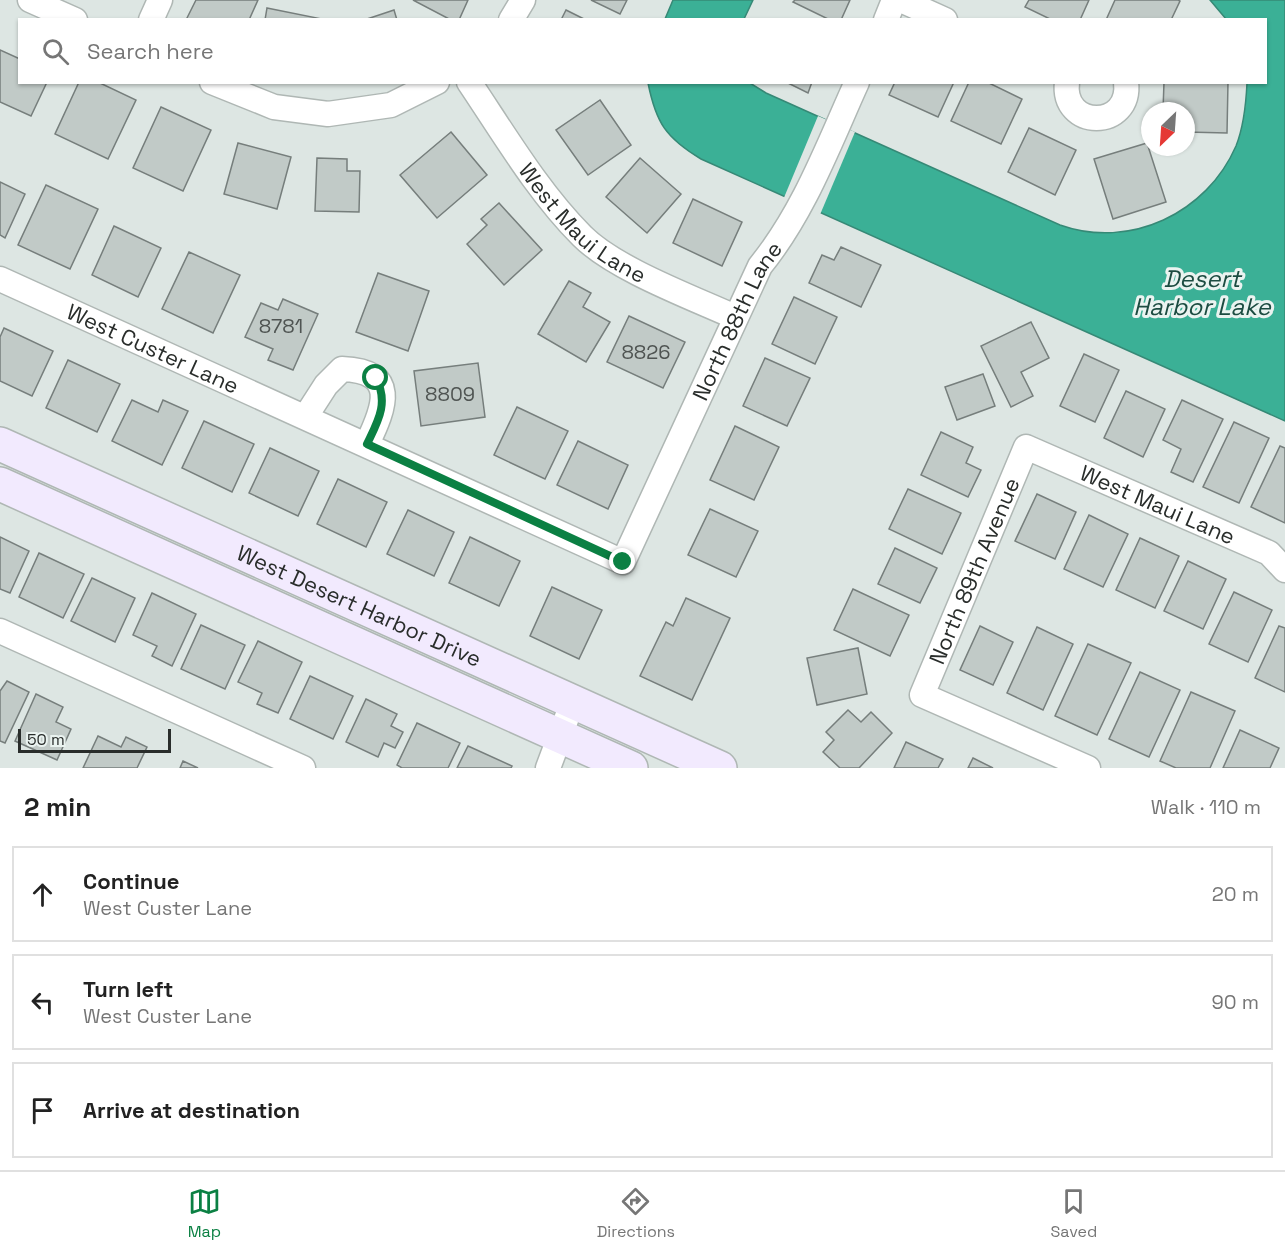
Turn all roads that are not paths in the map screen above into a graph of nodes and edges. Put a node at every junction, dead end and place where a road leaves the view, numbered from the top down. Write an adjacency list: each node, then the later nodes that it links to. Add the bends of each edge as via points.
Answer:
1 (30, 0): 6 (street)
2 (160, 0): 7 (street)
3 (523, 0): 8 (street)
4 (894, 0): 9 (street)
5 (900, 0): 10 (street)
6 (70, 18)
7 (152, 18)
8 (512, 18)
9 (887, 18)
10 (940, 18)
11 (217, 84): 12 (street, via 273,107 328,114 391,105)
12 (433, 84)
13 (470, 84): 18 (street, West Maui Lane, via 543,190 584,238 629,268)
14 (856, 84): 18 (street, North 88th Lane, via 784,237 760,266)
15 (1067, 84): 16 (street, via 1071,105 1097,119 1117,112 1123,104)
16 (1126, 84)
17 (0, 279): 19 (street, West Custer Lane)
18 (735, 317): 24 (street, North 88th Lane)
19 (306, 416): 21 (street, West Custer Lane); 21 (street, via 342,369 362,369 376,378 384,392)
20 (0, 444): 27 (street, West Desert Harbor Drive)
21 (367, 444): 24 (street, West Custer Lane)
22 (1026, 447): 25 (street, West Maui Lane, via 1269,553); 33 (street, North 89th Avenue, via 922,695)
23 (0, 484): 28 (street, West Desert Harbor Drive)
24 (623, 562)
25 (1285, 570)
26 (0, 631): 29 (street)
27 (573, 701): 28 (street); 32 (street, West Desert Harbor Drive)
28 (559, 735): 30 (street); 31 (street, West Desert Harbor Drive)
29 (303, 768)
30 (548, 768)
31 (631, 768)
32 (720, 768)
33 (1088, 768)

